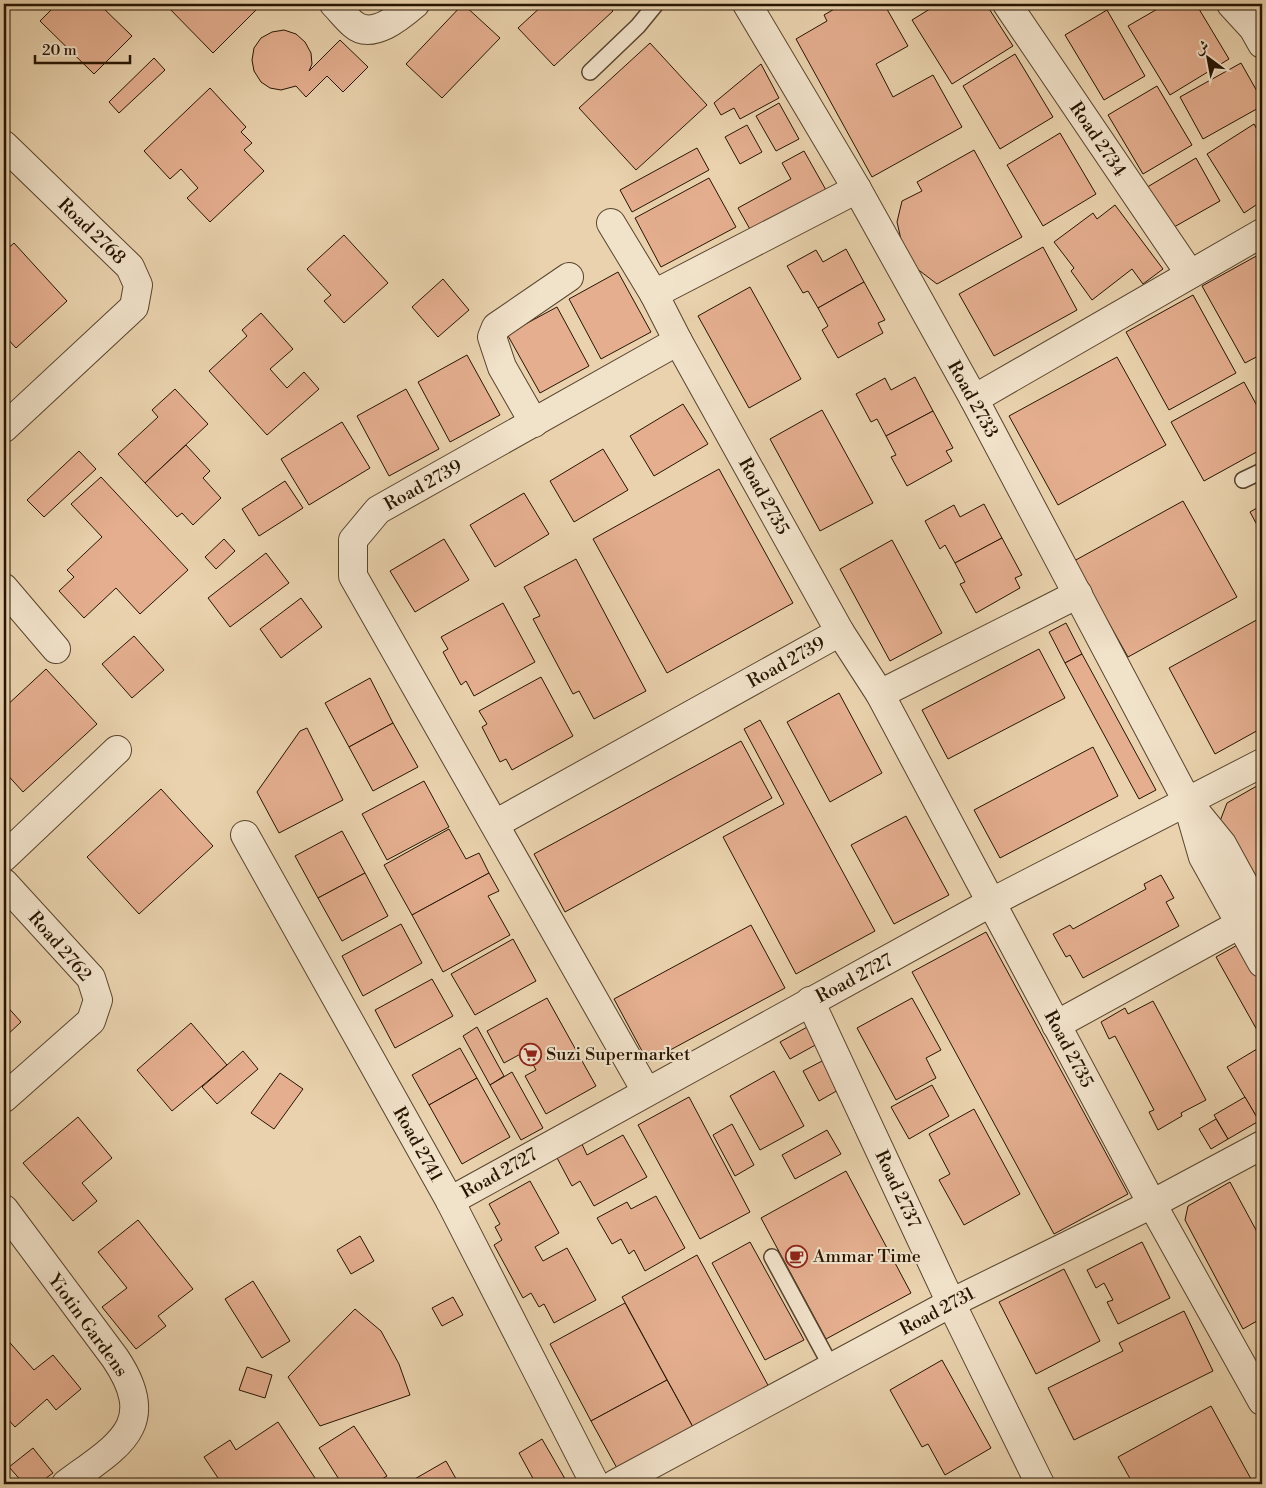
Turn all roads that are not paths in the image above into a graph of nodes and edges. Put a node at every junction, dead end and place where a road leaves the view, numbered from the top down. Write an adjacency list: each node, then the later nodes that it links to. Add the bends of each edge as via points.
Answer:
1 (334, 4): 6 (street, via 355,26 375,30)
2 (656, 4): 8 (lane)
3 (747, 4): 10 (street, Road 2733)
4 (1007, 4): 13 (street, Road 2734)
5 (1231, 4): 7 (street)
6 (406, 12)
7 (1259, 29)
8 (590, 72)
9 (4, 145): 19 (street, Road 2768, via 130,267 138,285 134,307)
10 (857, 189): 15 (street); 17 (street, Road 2733)
11 (611, 222): 15 (street, Road 2735)
12 (1262, 233): 13 (street)
13 (1190, 274): 17 (street)
14 (569, 278): 18 (street, via 496,327 492,338 502,368)
15 (654, 294): 16 (street, Road 2735)
16 (678, 341): 18 (street, Road 2739); 24 (street, Road 2735)
17 (974, 399): 23 (street, Road 2733)
18 (534, 423): 30 (street, Road 2739, via 378,510 353,540 353,576)
19 (4, 428)
20 (1262, 471): 21 (lane)
21 (1243, 480)
22 (4, 588): 25 (street)
23 (1078, 594): 26 (street); 29 (street, Road 2733)
24 (840, 632): 26 (street, Road 2735); 30 (street, Road 2739)
25 (56, 649)
26 (880, 694): 34 (street, Road 2735)
27 (117, 750): 32 (street)
28 (1262, 763): 29 (street, Road 2727)
29 (1187, 800): 34 (street, Road 2727); 35 (street, Road 2733, via 1203,857)
30 (495, 824): 39 (street, Road 2739)
31 (245, 835): 42 (street, Road 2741)
32 (4, 857)
33 (9, 897): 40 (street, Road 2762, via 91,978 98,1000 91,1021)
34 (990, 903): 37 (street, Road 2727); 38 (street, Road 2735)
35 (1251, 921): 36 (street, Road 2733); 38 (street)
36 (1262, 963)
37 (810, 1001): 39 (street, Road 2727); 46 (street, Road 2737)
38 (1056, 1025): 43 (street, Road 2735)
39 (646, 1091): 42 (street, Road 2727)
40 (4, 1098)
41 (1262, 1145): 43 (street, Road 2731)
42 (450, 1201): 50 (street, Road 2741)
43 (1152, 1204): 46 (street, Road 2731); 48 (street, Road 2735)
44 (4, 1209): 49 (street, Yiotin Gardens, via 119,1364 133,1394 134,1416 125,1437)
45 (772, 1257): 47 (lane)
46 (951, 1303): 47 (street, Road 2731); 52 (street, Road 2737)
47 (832, 1368): 51 (street, Road 2731)
48 (1262, 1401)
49 (66, 1484)
50 (595, 1484)
51 (615, 1484)
52 (1040, 1484)

